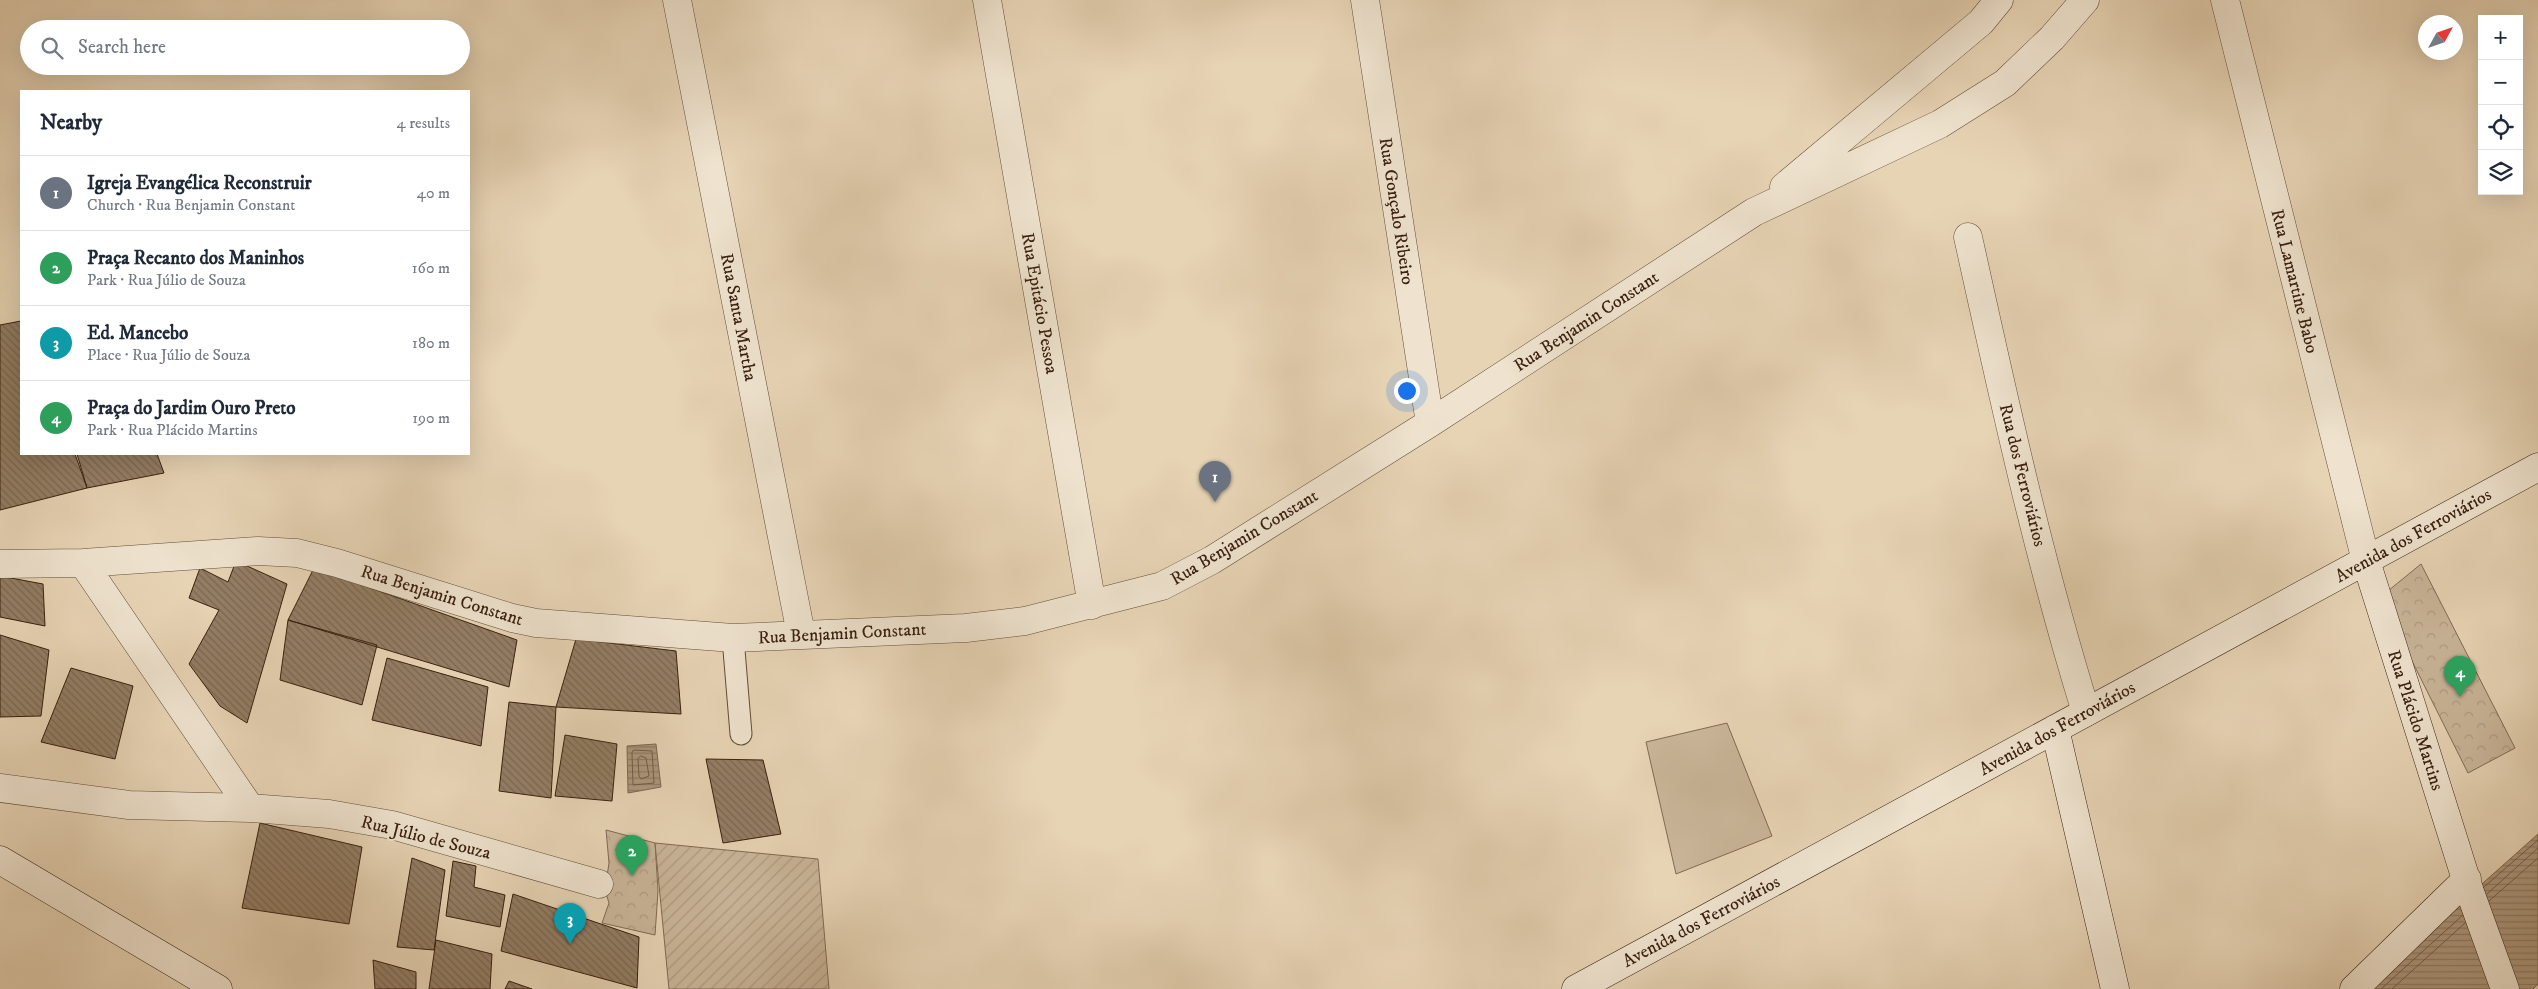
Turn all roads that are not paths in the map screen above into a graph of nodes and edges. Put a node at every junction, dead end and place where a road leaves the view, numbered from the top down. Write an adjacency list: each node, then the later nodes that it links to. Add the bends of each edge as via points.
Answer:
1 (676, 0): 15 (street, Rua Santa Martha)
2 (987, 0): 14 (street, Rua Epitácio Pessoa)
3 (1365, 0): 9 (street, Rua Gonçalo Ribeiro)
4 (1999, 0): 7 (street, via 1982,22)
5 (2085, 0): 7 (street, Rua Benjamin Constant, via 2052,38 2005,83 1940,124)
6 (2225, 0): 11 (street, Rua Lamartine Babo)
7 (1754, 212): 9 (street, Rua Benjamin Constant)
8 (1968, 237): 17 (street, Rua dos Ferroviários, via 2060,628)
9 (1430, 423): 14 (street, Rua Benjamin Constant, via 1212,560 1162,586)
10 (2538, 467): 11 (street, Avenida dos Ferroviários)
11 (2366, 561): 17 (street, Avenida dos Ferroviários); 24 (street, Rua Plácido Martins)
12 (84, 563): 13 (street, Rua Benjamin Constant); 16 (street, Rua Benjamin Constant, via 258,551 297,553 536,623); 21 (street)
13 (0, 564)
14 (1092, 606): 15 (street, Rua Benjamin Constant, via 1025,621 966,628)
15 (801, 634): 16 (street, Rua Benjamin Constant)
16 (732, 638): 19 (lane)
17 (2086, 712): 18 (street, Avenida dos Ferroviários)
18 (2055, 729): 26 (street, Avenida dos Ferroviários); 27 (street)
19 (742, 734)
20 (0, 788): 21 (street, Rua Júlio de Souza, via 129,805)
21 (250, 808): 23 (street, Rua Júlio de Souza, via 330,814 392,824)
22 (0, 860): 25 (street)
23 (599, 884)
24 (2468, 885): 28 (street); 29 (street, Rua Plácido Martins)
25 (218, 989)
26 (1576, 989)
27 (2116, 989)
28 (2354, 989)
29 (2505, 989)

